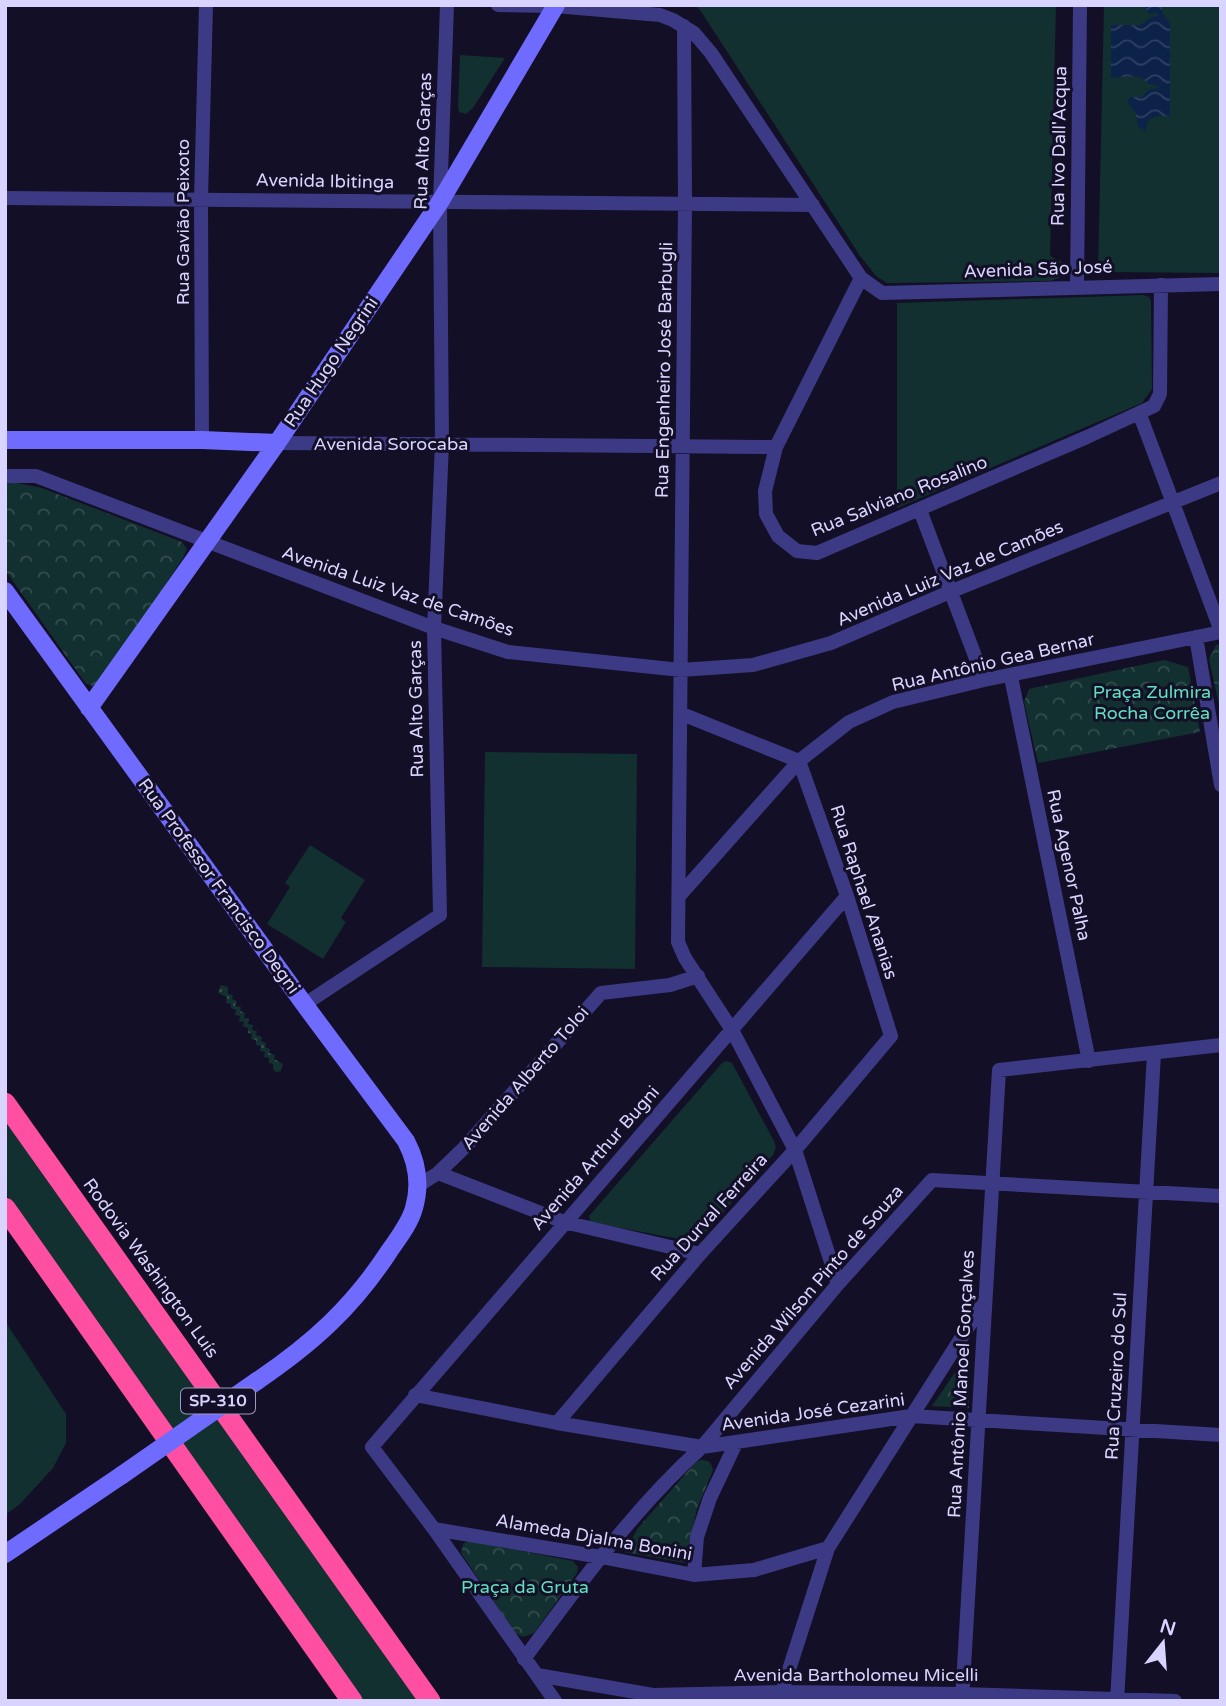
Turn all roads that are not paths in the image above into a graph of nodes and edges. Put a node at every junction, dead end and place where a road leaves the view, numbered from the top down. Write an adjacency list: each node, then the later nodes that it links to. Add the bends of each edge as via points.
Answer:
1 (206, 5): 8 (street, Rua Gavião Peixoto)
2 (447, 5): 9 (street, Rua Alto Garças)
3 (498, 5): 5 (street)
4 (1080, 5): 15 (street, Rua Ivo Dall'Acqua)
5 (555, 6): 6 (street, via 660,15); 9 (main road, Rua Hugo Negrini)
6 (684, 26): 10 (street, Rua Engenheiro José Barbugli); 11 (street, via 704,43)
7 (5, 198): 8 (street, Avenida Ibitinga)
8 (201, 199): 9 (street, Avenida Ibitinga); 18 (street, Rua Gavião Peixoto)
9 (440, 202): 10 (street, Avenida Ibitinga); 20 (main road, Rua Hugo Negrini); 21 (street, Rua Alto Garças)
10 (685, 204): 11 (street, Avenida Ibitinga); 22 (street, Rua Engenheiro José Barbugli)
11 (813, 205): 12 (street)
12 (861, 278): 15 (street, Avenida São José, via 882,293); 23 (street, Rua Salviano Rosalino)
13 (1221, 284): 14 (street, Avenida São José)
14 (1161, 285): 15 (street, Avenida São José); 16 (street, Rua Salviano Rosalino, via 1160,394 1154,406)
15 (1077, 287)
16 (1140, 415): 27 (street); 28 (street, Rua Salviano Rosalino)
17 (5, 440): 18 (main road, Avenida Sorocaba)
18 (202, 440): 19 (main road, Avenida Sorocaba)
19 (246, 442): 20 (main road, Avenida Sorocaba); 24 (main road)
20 (276, 443): 21 (street, Avenida Sorocaba); 24 (main road, Rua Hugo Negrini)
21 (442, 444): 22 (street, Avenida Sorocaba); 32 (street, Rua Alto Garças)
22 (682, 447): 23 (street, Avenida Sorocaba); 35 (street, Rua Engenheiro José Barbugli)
23 (776, 447): 28 (street, Rua Salviano Rosalino, via 765,491 766,514 778,536 797,551 817,553)
24 (258, 469): 29 (main road, Rua Hugo Negrini)
25 (5, 476): 29 (street, Avenida Luiz Vaz de Camões, via 36,476)
26 (1221, 483): 27 (street, Avenida Luiz Vaz de Camões)
27 (1174, 501): 30 (street, Avenida Luiz Vaz de Camões); 33 (street)
28 (920, 510): 30 (street)
29 (205, 542): 32 (street, Avenida Luiz Vaz de Camões); 38 (main road, Rua Hugo Negrini)
30 (952, 591): 35 (street, Avenida Luiz Vaz de Camões, via 831,643 753,665); 37 (street)
31 (5, 592): 38 (main road, Rua Professor Francisco Degni)
32 (434, 628): 35 (street, Avenida Luiz Vaz de Camões, via 508,652); 45 (street, Rua Alto Garças, via 440,915)
33 (1221, 631): 34 (street, Rua Antônio Gea Bernar)
34 (1196, 638): 36 (street, Rua Antônio Gea Bernar); 41 (street)
35 (681, 670): 39 (street, Rua Engenheiro José Barbugli)
36 (1011, 677): 37 (street, Rua Antônio Gea Bernar); 50 (street, Rua Agenor Palha)
37 (984, 680): 40 (street, Rua Antônio Gea Bernar, via 882,707 849,722)
38 (89, 708): 45 (main road, Rua Professor Francisco Degni)
39 (682, 714): 40 (street); 42 (street, Rua Engenheiro José Barbugli)
40 (799, 761): 42 (street, Rua Antônio Gea Bernar); 43 (street, Rua Raphael Ananias)
41 (1221, 785)
42 (680, 895): 44 (street, Rua Engenheiro José Barbugli, via 678,942)
43 (847, 896): 46 (street, Avenida Arthur Bugni); 47 (street, Rua Raphael Ananias)
44 (698, 976): 46 (street, Rua Engenheiro José Barbugli); 53 (street, Avenida Alberto Toloi, via 670,985 601,993)
45 (305, 1004): 55 (main road, Rua Professor Francisco Degni, via 406,1141 414,1156)
46 (732, 1030): 52 (street, Rua Engenheiro José Barbugli); 59 (street, Avenida Arthur Bugni)
47 (891, 1036): 52 (street, Rua Durval Ferreira)
48 (1221, 1045): 49 (street)
49 (1154, 1054): 50 (street); 56 (street, Rua Cruzeiro do Sul)
50 (1089, 1061): 54 (street, Rua Antônio Manoel Gonçalves, via 999,1070)
51 (5, 1103): 82 (highway, Rodovia Washington Luís / SP-310)
52 (795, 1150): 60 (street, Rua Durval Ferreira); 61 (street, Rua Engenheiro José Barbugli)
53 (438, 1173): 55 (street, Avenida Alberto Toloi); 59 (street)
54 (992, 1183): 56 (street); 61 (street, Avenida Wilson Pinto de Souza, via 932,1180); 62 (street, Rua Antônio Manoel Gonçalves)
55 (418, 1186): 73 (main road, bridge, via 405,1228 371,1279 320,1335)
56 (1146, 1192): 57 (street); 67 (street, Rua Cruzeiro do Sul)
57 (1221, 1196)
58 (5, 1208): 81 (highway, SP-310)
59 (564, 1222): 60 (street); 63 (street, Avenida Arthur Bugni)
60 (700, 1254): 66 (street, Rua Durval Ferreira)
61 (838, 1284): 70 (street, Avenida Wilson Pinto de Souza)
62 (985, 1301): 64 (street); 65 (street, Rua Antônio Manoel Gonçalves)
63 (415, 1395): 66 (street, Avenida José Cezarini); 71 (street, Avenida Arthur Bugni, via 372,1447)
64 (911, 1416): 65 (street, Avenida José Cezarini); 69 (street, Avenida José Cezarini); 72 (street)
65 (978, 1420): 67 (street, Avenida José Cezarini); 79 (street, Rua Antônio Manoel Gonçalves)
66 (557, 1423): 70 (street, Avenida José Cezarini)
67 (1132, 1430): 68 (street, Avenida José Cezarini); 80 (street, Rua Cruzeiro do Sul)
68 (1221, 1434)
69 (736, 1443): 70 (street, Avenida José Cezarini); 75 (street, via 697,1537)
70 (702, 1447): 74 (street, Avenida Wilson Pinto de Souza)
71 (434, 1529): 74 (street, Alameda Djalma Bonini); 76 (street)
72 (828, 1548): 75 (street, Alameda Djalma Bonini, via 754,1570); 78 (street)
73 (5, 1554)
74 (601, 1557): 75 (street, Alameda Djalma Bonini); 76 (street, Avenida Wilson Pinto de Souza)
75 (694, 1575)
76 (524, 1658): 77 (street)
77 (537, 1675): 78 (street, Avenida Bartholomeu Micelli, via 653,1695); 83 (street)
78 (780, 1697): 79 (street, Avenida Bartholomeu Micelli)
79 (962, 1698): 80 (street, Avenida Bartholomeu Micelli)
80 (1117, 1700): 84 (street, Avenida Bartholomeu Micelli)
81 (352, 1701)
82 (429, 1701)
83 (555, 1701)
84 (1175, 1701)

